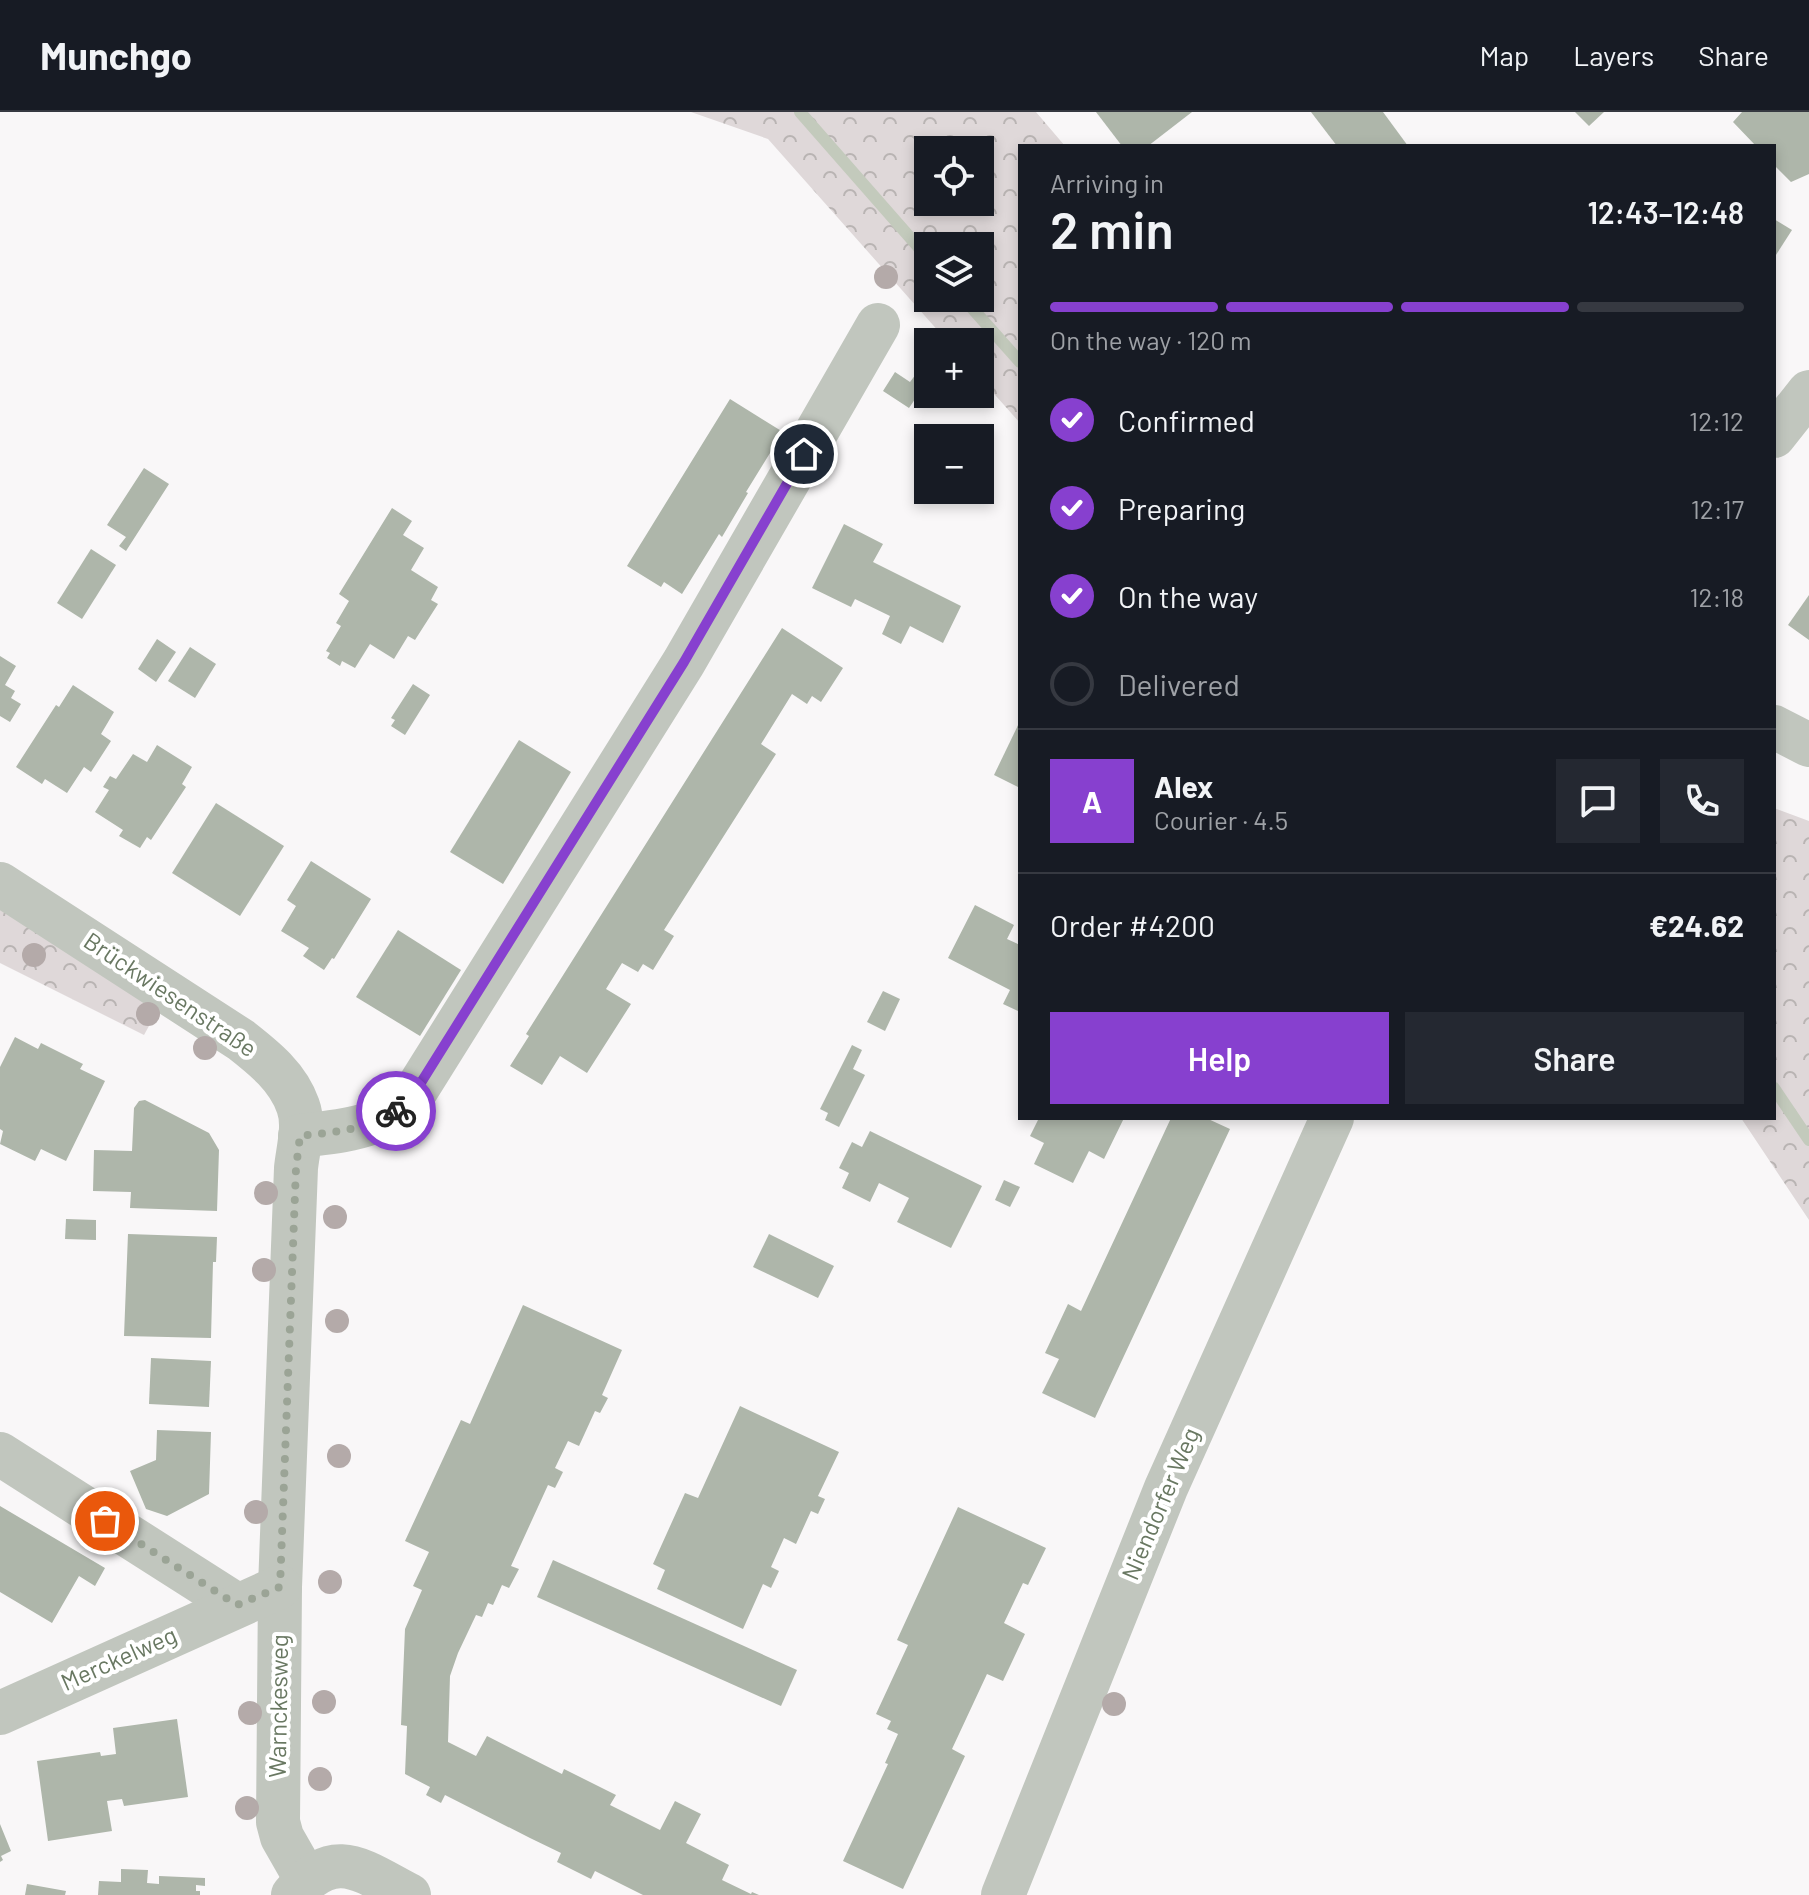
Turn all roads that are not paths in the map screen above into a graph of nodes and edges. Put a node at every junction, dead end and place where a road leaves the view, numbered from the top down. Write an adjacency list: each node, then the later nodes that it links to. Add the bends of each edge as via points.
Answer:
1 (878, 325): 8 (street, via 684,662 417,1089 402,1107 374,1123)
2 (1809, 392): 3 (street)
3 (1776, 433)
4 (1776, 728): 5 (street)
5 (1809, 745)
6 (0, 884): 8 (street, Brückwiesenstraße, via 268,1061 299,1108)
7 (1331, 1120): 15 (street, Niendorfer Weg, via 1166,1488)
8 (300, 1136): 10 (street, Warnckesweg)
9 (0, 1454): 11 (street)
10 (280, 1587): 11 (street, Merckelweg); 13 (street, Warnckesweg, via 278,1822)
11 (237, 1605): 12 (street, Merckelweg)
12 (0, 1713)
13 (300, 1887): 14 (street, via 327,1867 346,1866)
14 (409, 1895)
15 (1003, 1895)

